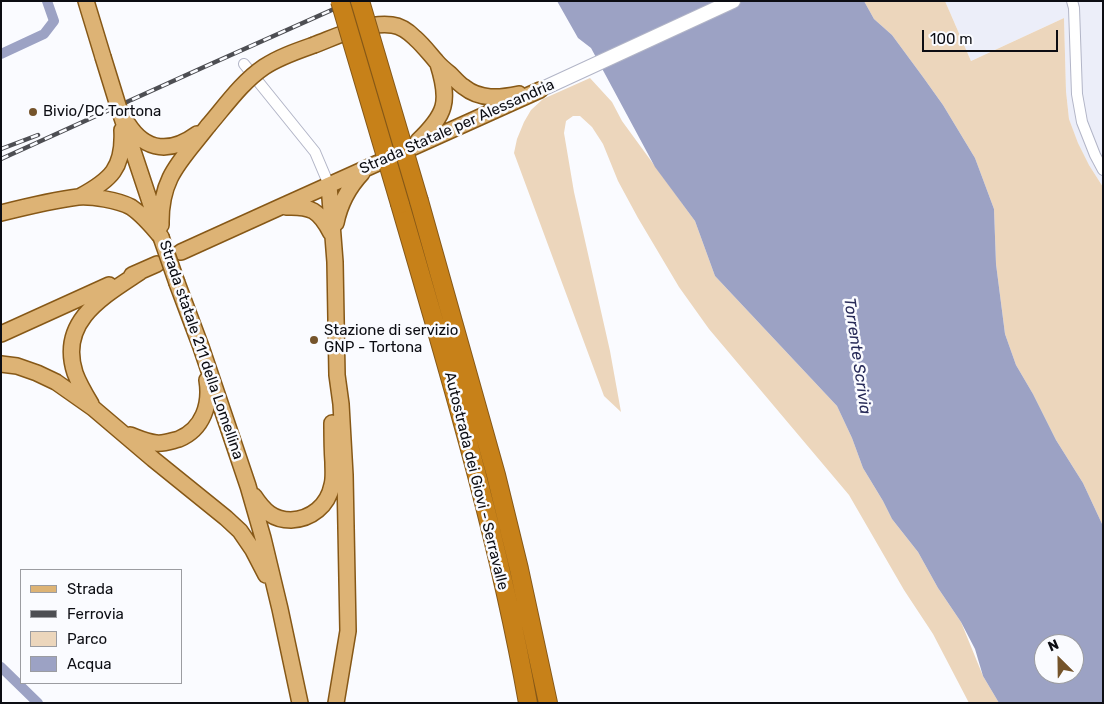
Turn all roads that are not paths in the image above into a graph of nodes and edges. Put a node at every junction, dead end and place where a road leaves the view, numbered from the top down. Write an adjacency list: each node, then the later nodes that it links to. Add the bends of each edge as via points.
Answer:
1 (86, 1): 9 (main road, Strada statale 211 della Lomellina, bridge)
2 (340, 1): 35 (highway, Autostrada dei Giovi - Serravalle, bridge, via 484,503)
3 (360, 1): 36 (highway, Autostrada dei Giovi - Serravalle, bridge, via 496,475)
4 (733, 1): 8 (main road, Strada Statale per Alessandria)
5 (1072, 1): 13 (street, via 1077,94 1082,122)
6 (438, 63): 8 (main road, via 474,94 506,97); 10 (main road, bridge, via 421,43 394,25 355,30 266,66 251,77); 11 (main road, via 444,86 441,113)
7 (244, 64): 14 (street, via 315,152)
8 (540, 90): 11 (main road, Strada Statale per Alessandria)
9 (120, 112): 10 (main road, via 139,138 158,147 177,146); 15 (main road, via 122,132 118,161 106,180); 19 (main road, Strada statale 211 della Lomellina)
10 (208, 126): 19 (main road, via 181,159 165,187)
11 (412, 147): 12 (main road, Strada Statale per Alessandria)
12 (367, 168): 14 (main road, Strada Statale per Alessandria); 18 (main road, via 345,194)
13 (1103, 170)
14 (329, 185): 16 (main road, Strada Statale per Alessandria); 18 (main road)
15 (80, 197): 17 (main road); 19 (main road, via 111,200 130,206)
16 (278, 208): 18 (main road, via 311,209 322,217); 20 (main road, Strada Statale per Alessandria)
17 (1, 213)
18 (332, 236): 28 (main road)
19 (161, 237): 26 (main road, Strada statale 211 della Lomellina, bridge)
20 (182, 252)
21 (157, 264): 22 (main road)
22 (140, 272): 23 (main road); 29 (main road, via 102,297 88,310 74,333 72,360 75,373)
23 (69, 303): 24 (main road); 25 (main road)
24 (1, 322)
25 (1, 334)
26 (201, 347): 30 (main road, via 208,383 207,408 194,429 183,437 158,443); 31 (main road, Strada statale 211 della Lomellina)
27 (1, 364): 29 (main road, via 16,366 56,382)
28 (337, 375): 31 (main road, via 332,419 332,485 322,507 299,520 282,520 265,510); 34 (main road, via 341,404 348,631)
29 (93, 408): 30 (main road)
30 (121, 432): 32 (main road, via 240,532 264,569)
31 (248, 486): 32 (main road, Strada statale 211 della Lomellina)
32 (280, 609): 33 (main road, Strada statale 211 della Lomellina)
33 (300, 703)
34 (336, 703)
35 (528, 703)
36 (548, 703)

